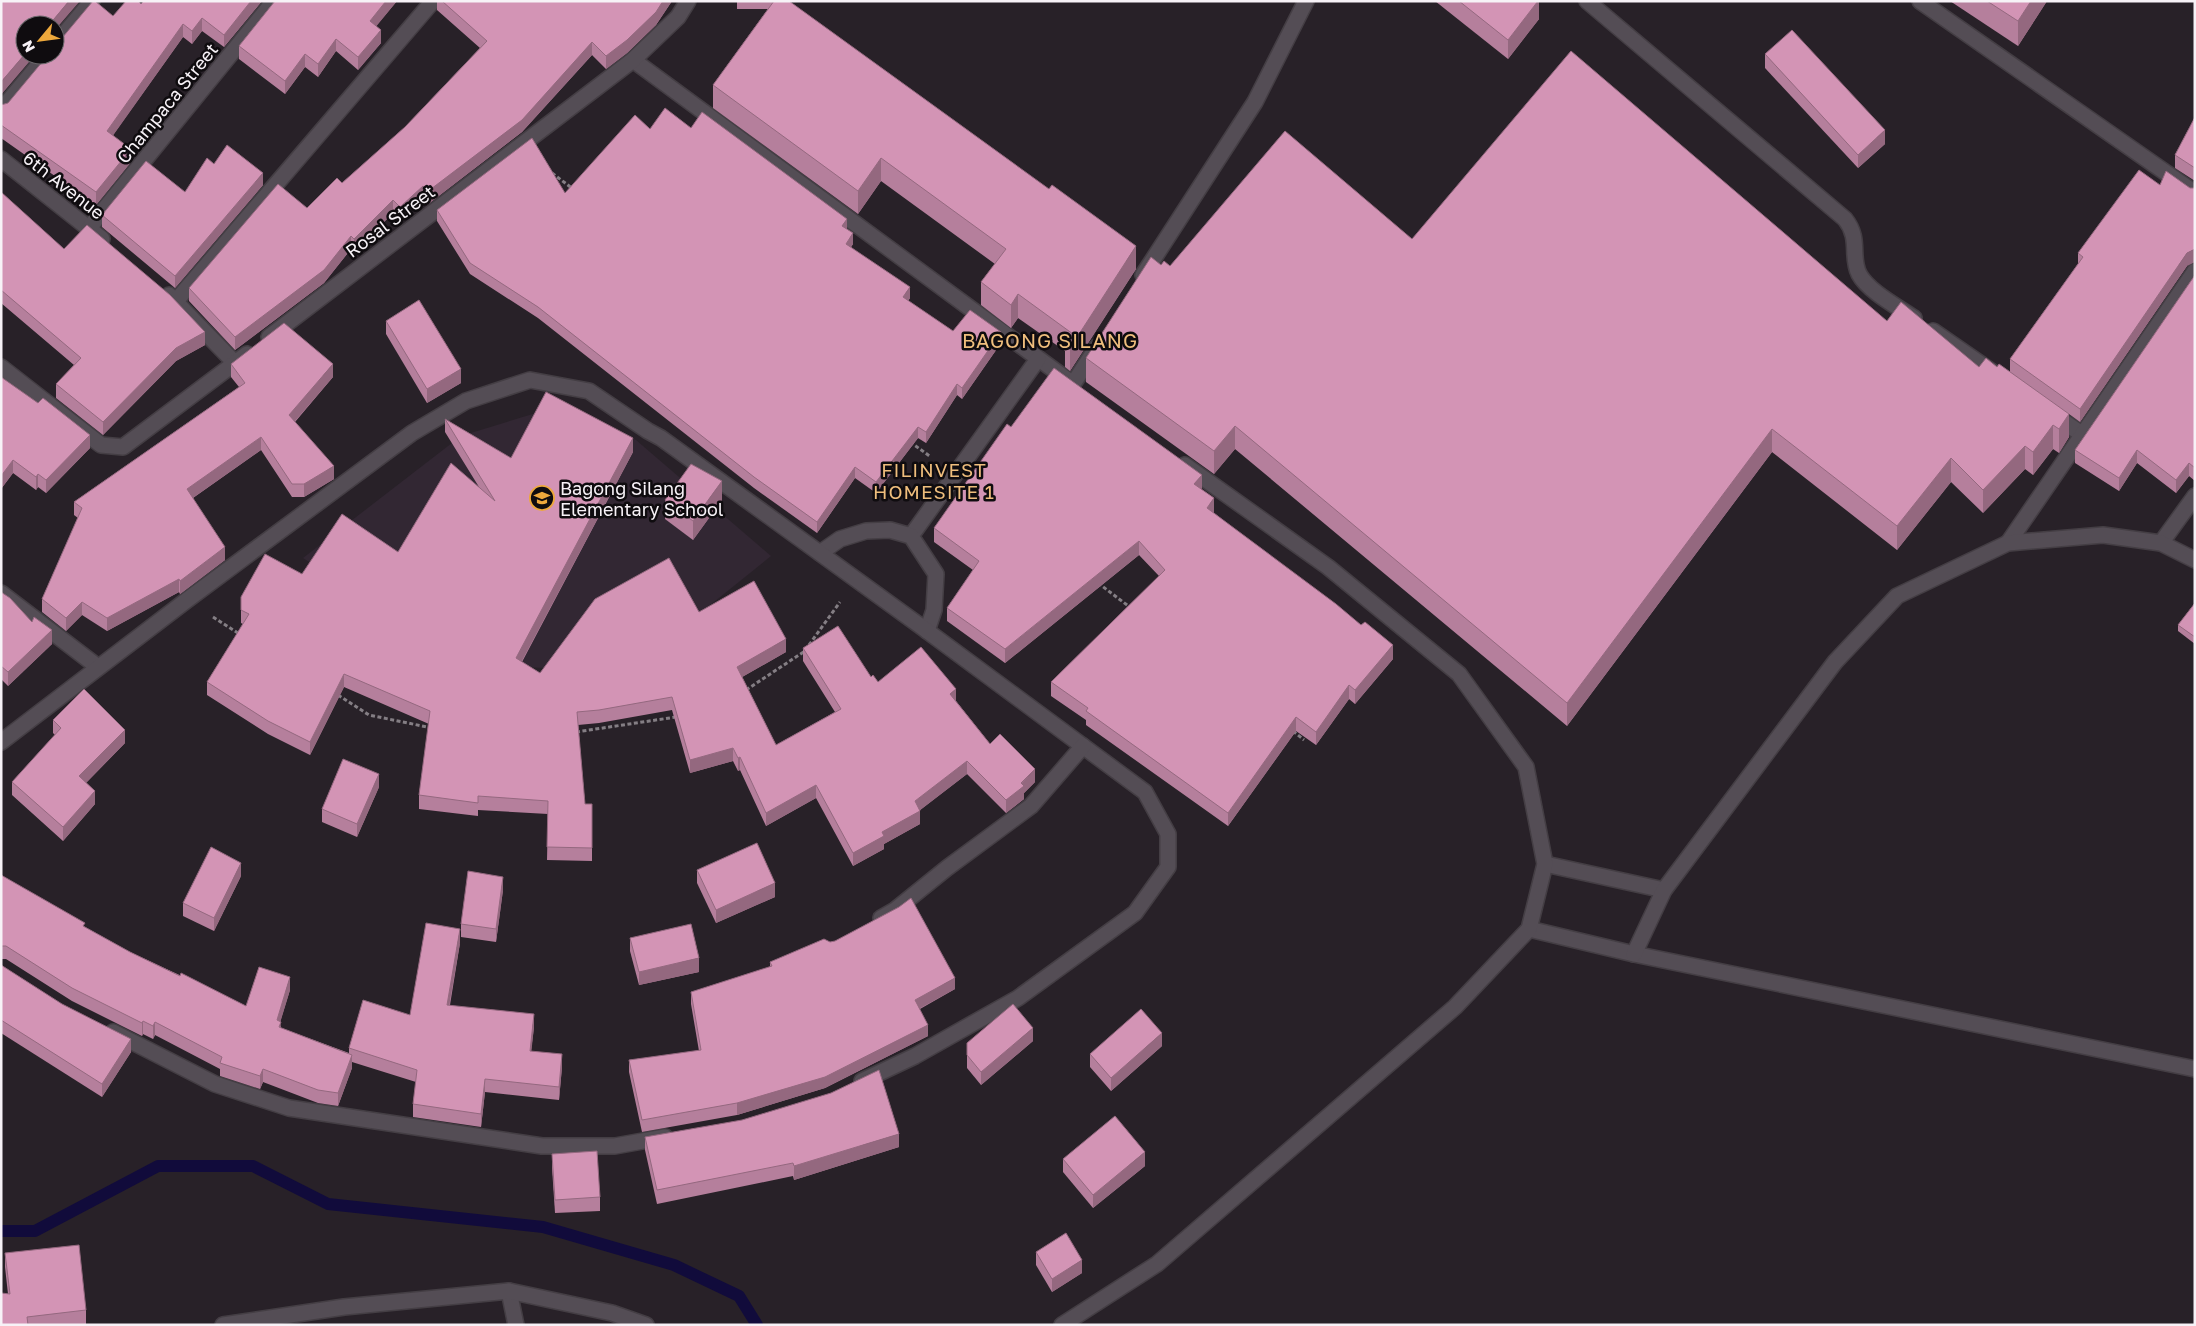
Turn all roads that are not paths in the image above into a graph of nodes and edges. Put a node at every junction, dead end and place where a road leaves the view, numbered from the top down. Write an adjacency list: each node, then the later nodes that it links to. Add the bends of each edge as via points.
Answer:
1 (92, 1): 8 (street)
2 (274, 1): 14 (street, Champaca Street)
3 (433, 1): 19 (street)
4 (688, 1): 9 (street, Rosal Street, via 678,17)
5 (1306, 1): 18 (street, via 1255,102)
6 (1587, 1): 25 (street, via 1845,219 1853,229 1859,273 1869,286)
7 (1920, 1): 13 (street)
8 (65, 34)
9 (633, 60): 21 (street); 22 (street, Rosal Street)
10 (39, 65): 11 (street)
11 (1, 110)
12 (1, 159): 14 (street, 6th Avenue)
13 (2195, 193)
14 (89, 228): 15 (street, 6th Avenue)
15 (111, 246)
16 (2195, 271): 28 (street)
17 (154, 283): 19 (street)
18 (1134, 290)
19 (176, 301): 22 (street)
20 (1103, 338): 24 (street)
21 (1038, 359): 24 (street); 31 (street)
22 (235, 363): 23 (street, Rosal Street, via 123,447 101,445)
23 (1, 368)
24 (1073, 384): 26 (street)
25 (2012, 386)
26 (1089, 395)
27 (2044, 408): 28 (street)
28 (2084, 436): 32 (street)
29 (1176, 458): 41 (street, via 1328,568 1459,674 1526,767)
30 (2195, 496): 33 (street)
31 (911, 536): 34 (street, via 890,530 866,531 840,539); 37 (street, via 936,574 934,610)
32 (2008, 543): 33 (street, via 2103,535); 42 (street, via 1897,596 1836,662)
33 (2161, 543): 35 (street)
34 (820, 553): 37 (street); 38 (street, via 661,438 589,391 530,380 466,401 412,434)
35 (2195, 560)
36 (1, 593): 38 (street)
37 (927, 631): 40 (street)
38 (98, 667): 39 (street)
39 (1, 742)
40 (1083, 746): 43 (street, via 1031,806 895,910); 48 (street, via 1145,792 1168,834 1168,867 1135,913 1018,998 915,1056)
41 (1545, 864): 42 (street); 44 (street)
42 (1664, 890): 45 (street)
43 (871, 923)
44 (1529, 929): 45 (street); 54 (street, via 1455,1007 1157,1264)
45 (1634, 954): 47 (street)
46 (102, 1026): 49 (street, via 215,1084 289,1108 542,1146 615,1146)
47 (2195, 1069)
48 (846, 1089)
49 (682, 1134)
50 (509, 1291): 51 (street, via 344,1307); 52 (street); 53 (street, via 612,1313)
51 (223, 1325)
52 (516, 1325)
53 (646, 1325)
54 (1062, 1325)

